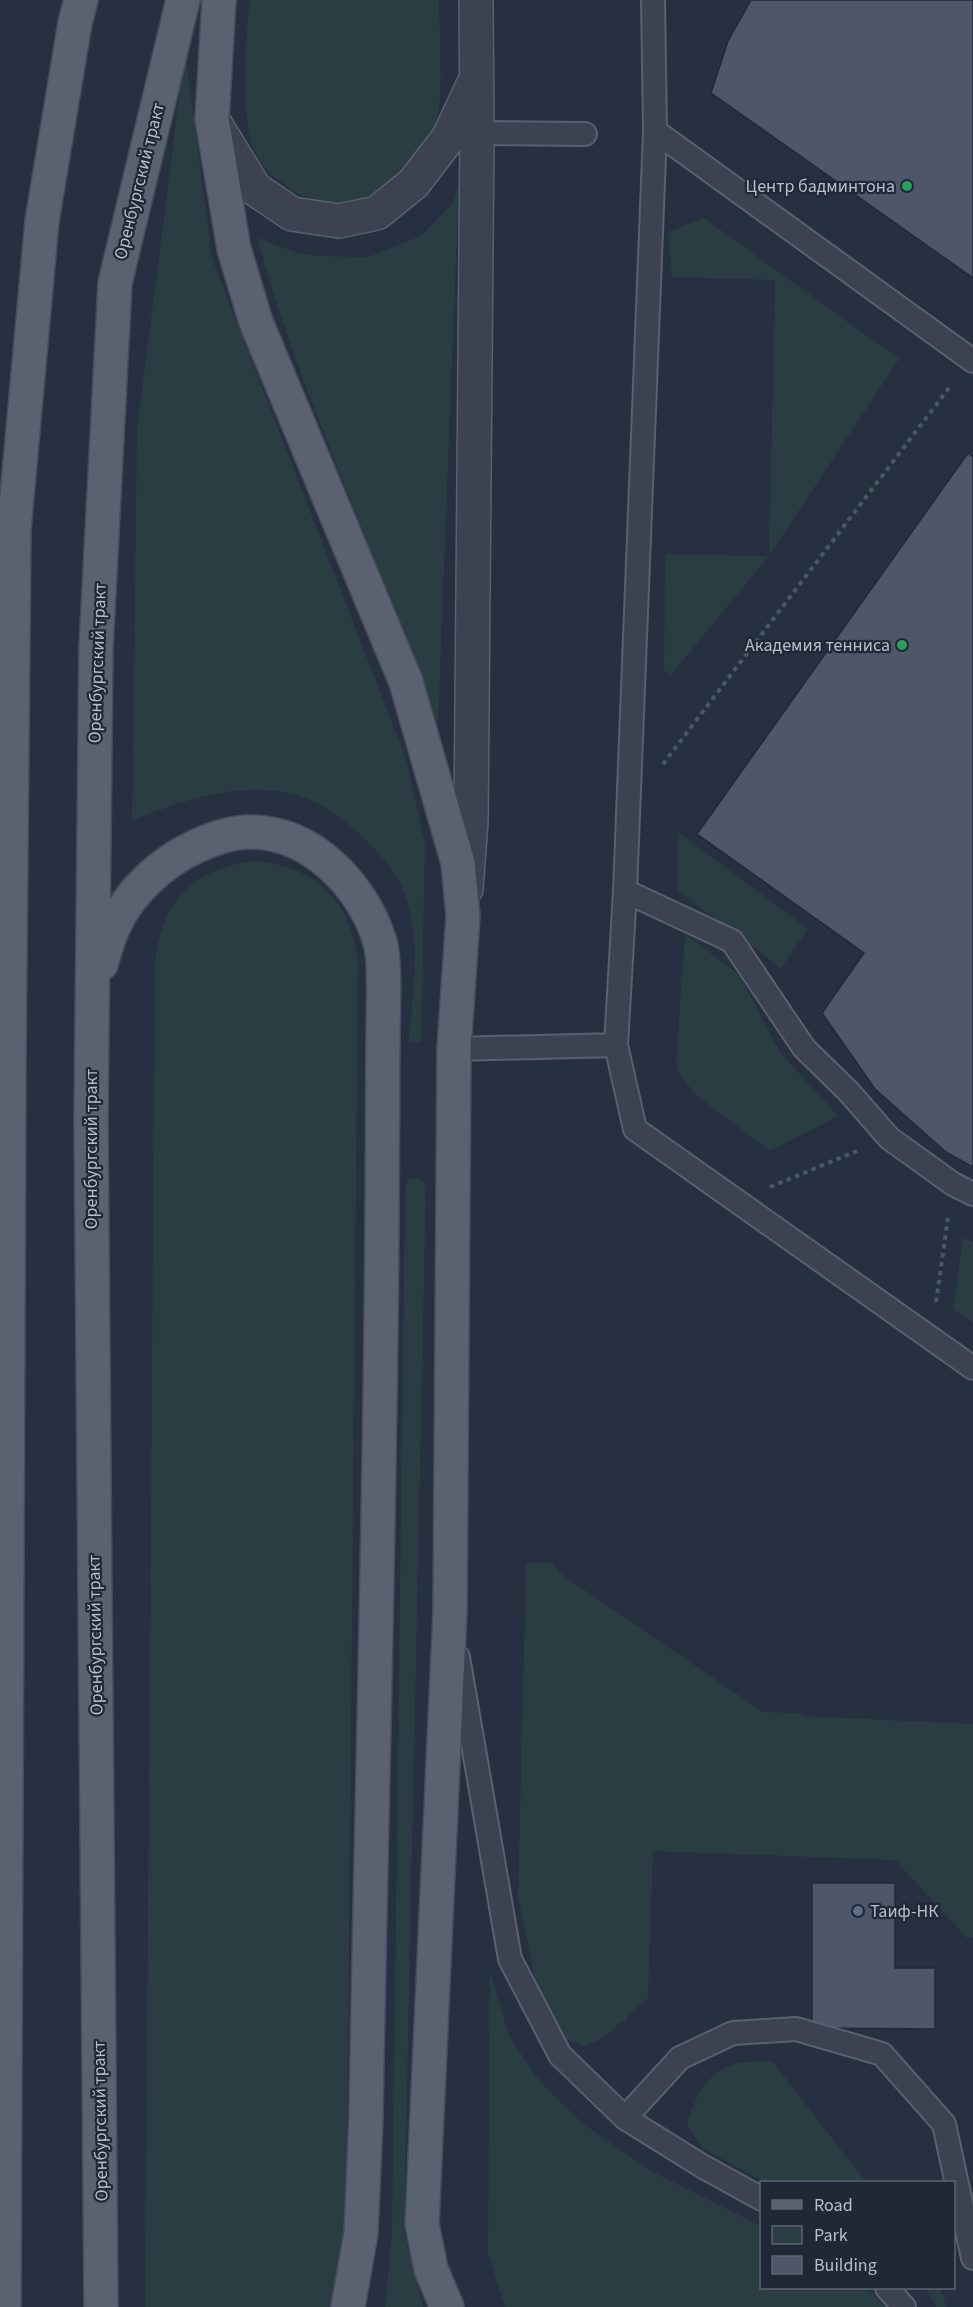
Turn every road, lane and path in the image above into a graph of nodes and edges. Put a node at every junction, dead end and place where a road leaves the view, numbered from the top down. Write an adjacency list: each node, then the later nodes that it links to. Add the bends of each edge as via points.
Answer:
1 (81, 0): 19 (main road, via 42,221 14,528)
2 (183, 0): 15 (main road, Оренбургский тракт, via 115,283 96,648)
3 (219, 0): 7 (main road)
4 (476, 0): 6 (street)
5 (653, 0): 8 (lane)
6 (477, 75): 7 (street, via 449,137 414,183 377,213 339,221 292,214 255,189); 9 (street)
7 (212, 119): 14 (main road, via 234,249 253,312 406,682 458,863)
8 (655, 131): 11 (lane); 13 (lane)
9 (477, 133): 10 (lane); 14 (street, via 471,822)
10 (585, 134)
11 (972, 360): 12 (path)
12 (663, 764)
13 (625, 891): 17 (lane); 20 (lane, via 732,941 804,1048)
14 (463, 916): 18 (main road)
15 (91, 991): 31 (main road, Оренбургский тракт); 32 (main road, via 114,925 136,892 162,867 220,836 252,832 270,835 320,855 368,909 381,946 382,1272 366,2106 361,2233)
16 (0, 1008): 19 (main road)
17 (616, 1045): 18 (lane); 22 (lane, via 635,1129)
18 (454, 1049): 25 (main road)
19 (9, 1059): 30 (main road)
20 (889, 1138): 21 (lane); 22 (path)
21 (963, 1189): 23 (path)
22 (736, 1201): 23 (lane)
23 (931, 1339): 24 (lane)
24 (973, 1368)
25 (450, 1611): 26 (lane, via 510,1959 560,2055); 33 (main road, via 422,2224 431,2269)
26 (625, 2118): 27 (lane); 28 (lane, via 680,2058 733,2033 796,2029 882,2054 944,2124)
27 (760, 2198)
28 (973, 2258)
29 (888, 2289): 34 (lane)
30 (4, 2297)
31 (101, 2297)
32 (348, 2307)
33 (447, 2307)
34 (904, 2307)

